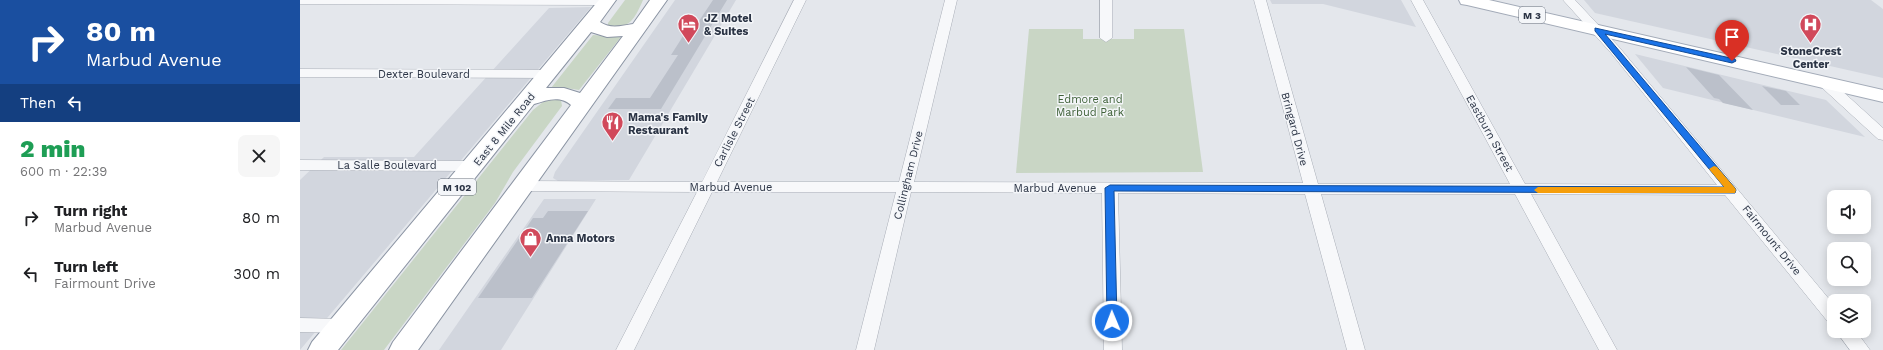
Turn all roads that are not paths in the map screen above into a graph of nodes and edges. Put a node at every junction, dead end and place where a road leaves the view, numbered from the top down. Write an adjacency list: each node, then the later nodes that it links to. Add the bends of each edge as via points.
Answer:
1 (658, 0): 12 (main road)
2 (800, 0): 25 (street, Carlisle Street)
3 (951, 0): 26 (street, Collingham Drive)
4 (1106, 0): 14 (street)
5 (1260, 0): 28 (street, Bringard Drive)
6 (1417, 0): 29 (street, Eastburn Street)
7 (1467, 0): 13 (main road, M 3)
8 (1569, 0): 13 (street, Fairmount Drive)
9 (607, 1): 10 (street); 11 (main road, East 8 Mile Road / M 102)
10 (300, 2)
11 (590, 23): 12 (main road, via 608,32); 16 (main road, East 8 Mile Road / M 102)
12 (640, 27): 20 (main road)
13 (1598, 30): 17 (main road, M 3); 30 (street, Fairmount Drive)
14 (1106, 38)
15 (300, 73): 16 (street, Dexter Boulevard)
16 (548, 74): 19 (main road, East 8 Mile Road / M 102)
17 (1824, 82): 18 (main road, M 3); 21 (street)
18 (1883, 96)
19 (529, 99): 20 (main road, via 552,93 565,93 576,98); 23 (main road, East 8 Mile Road / M 102)
20 (582, 105): 24 (main road)
21 (1883, 136)
22 (300, 165): 23 (street, La Salle Boulevard)
23 (474, 166): 33 (main road, East 8 Mile Road / M 102)
24 (523, 186): 25 (street, Marbud Avenue); 36 (main road)
25 (706, 187): 26 (street, Marbud Avenue); 37 (street, Carlisle Street)
26 (905, 187): 27 (street, Marbud Avenue); 38 (street, Collingham Drive)
27 (1110, 188): 28 (street, Marbud Avenue); 39 (street)
28 (1311, 189): 29 (street, Marbud Avenue); 40 (street, Bringard Drive)
29 (1521, 190): 30 (street, Marbud Avenue); 41 (street, Eastburn Street)
30 (1731, 190): 31 (street, Fairmount Drive)
31 (1827, 308)
32 (300, 325): 33 (street)
33 (342, 326): 35 (main road, East 8 Mile Road / M 102)
34 (1851, 338): 42 (street)
35 (322, 350)
36 (403, 350)
37 (625, 350)
38 (865, 350)
39 (1112, 350)
40 (1356, 350)
41 (1608, 350)
42 (1861, 350)

